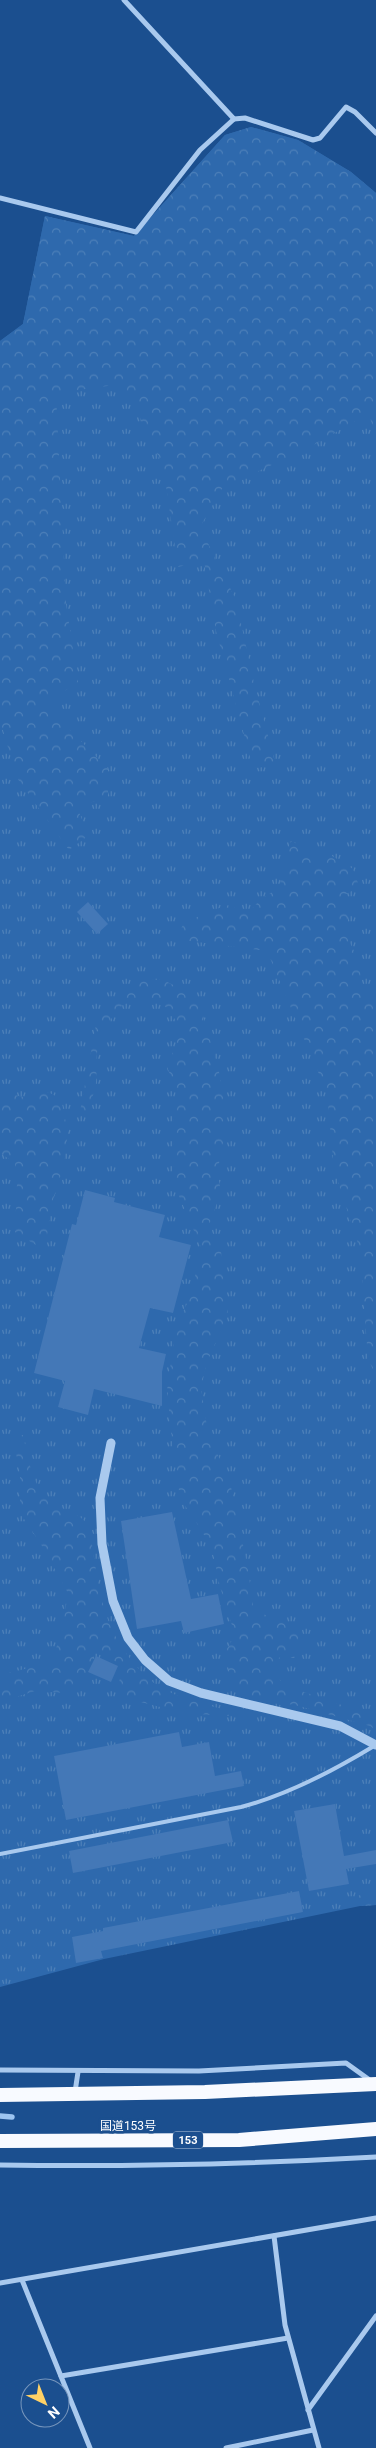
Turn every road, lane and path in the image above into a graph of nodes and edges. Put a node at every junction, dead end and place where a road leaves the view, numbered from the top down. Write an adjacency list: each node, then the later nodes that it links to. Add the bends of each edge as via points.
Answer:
1 (124, 0): 2 (street)
2 (234, 119): 3 (street, via 245,118 313,140 320,138 346,107); 4 (street, via 200,150 136,232)
3 (376, 133)
4 (0, 198)
5 (111, 1442): 6 (street, via 100,1498 102,1544 113,1601 128,1638 145,1660 169,1681 201,1693 340,1726)
6 (376, 1745): 7 (lane, via 340,1767 272,1799)
7 (0, 1854)
8 (0, 2070): 9 (street)
9 (78, 2072): 10 (street, via 198,2071 346,2063); 12 (street)
10 (375, 2084): 12 (highway)
11 (0, 2095): 12 (highway)
12 (75, 2095)
13 (376, 2129): 14 (highway, 国道153号 / 153, via 240,2140)
14 (0, 2142)
15 (376, 2157): 16 (street, via 270,2163)
16 (0, 2165)
17 (376, 2218): 18 (street)
18 (274, 2236): 19 (street); 22 (street)
19 (22, 2280): 20 (street); 23 (street)
20 (0, 2283)
21 (376, 2316): 24 (street)
22 (288, 2338): 23 (street); 24 (street)
23 (61, 2376): 26 (street)
24 (308, 2410): 25 (street)
25 (313, 2430): 27 (street); 28 (street)
26 (90, 2448)
27 (226, 2448)
28 (319, 2448)

